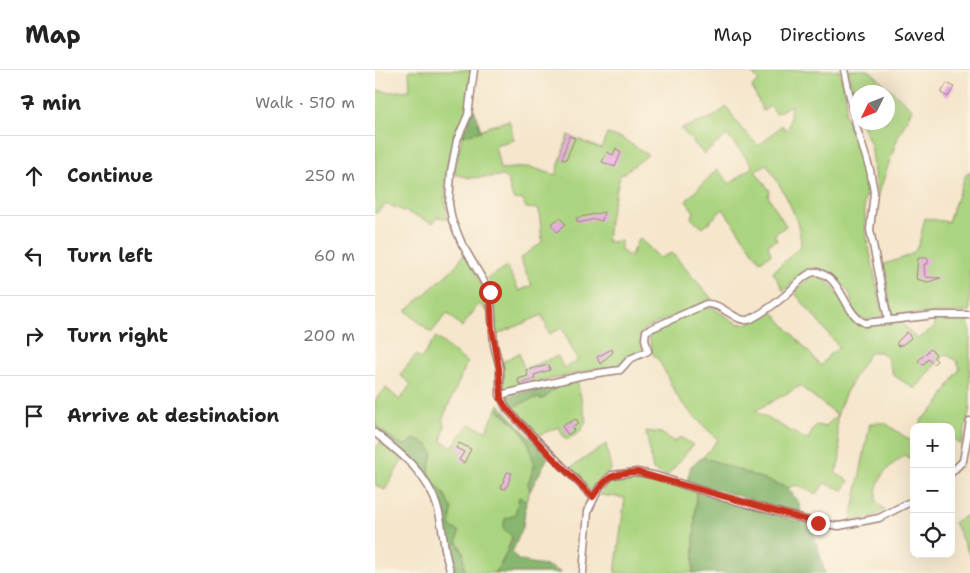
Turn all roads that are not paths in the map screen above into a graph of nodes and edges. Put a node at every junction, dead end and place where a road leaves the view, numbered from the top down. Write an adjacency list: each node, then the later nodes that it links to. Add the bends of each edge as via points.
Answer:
1 (474, 70): 5 (street, via 469,108 457,140 451,171 449,204 454,227 490,292)
2 (845, 70): 4 (street, via 874,192 870,230)
3 (970, 315): 4 (street)
4 (888, 319): 5 (street, via 865,323 858,320 837,288 822,274 813,272 750,320 740,319 713,303 706,304 646,331 648,351 630,359 620,370 584,374)
5 (500, 395): 9 (street, via 507,409)
6 (970, 421): 8 (street, via 963,461)
7 (375, 433): 11 (street, via 410,461 423,478 438,508)
8 (955, 469)
9 (593, 497): 10 (street, via 612,475 637,472 818,523 839,526 879,518); 12 (street, via 585,533)
10 (910, 502)
11 (451, 573)
12 (583, 573)

